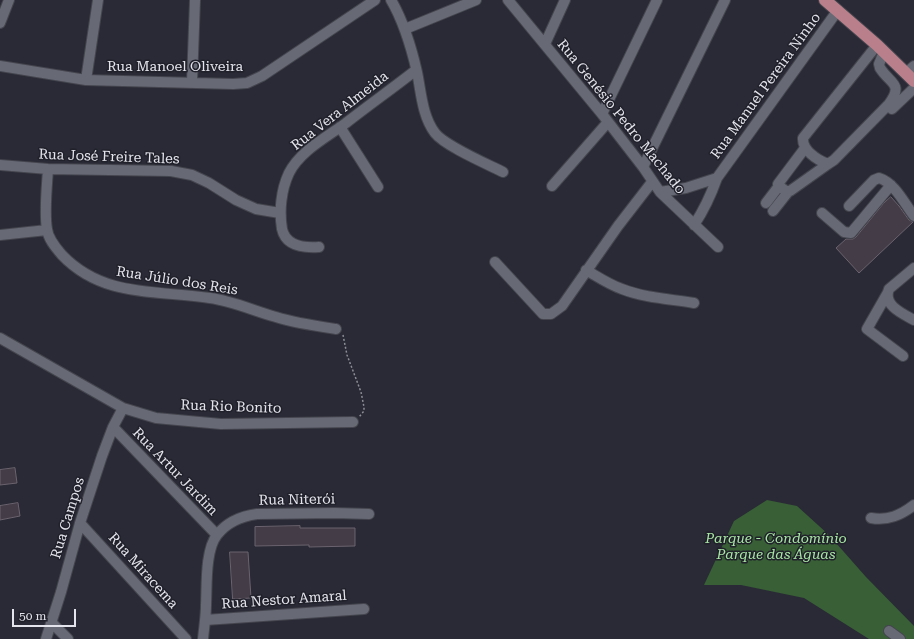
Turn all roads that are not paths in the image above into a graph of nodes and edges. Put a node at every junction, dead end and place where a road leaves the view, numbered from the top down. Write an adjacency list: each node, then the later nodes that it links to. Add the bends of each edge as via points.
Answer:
1 (9, 0): 13 (street)
2 (98, 0): 20 (street)
3 (195, 0): 21 (street)
4 (375, 0): 21 (street, Rua Manoel Oliveira, via 262,76 247,83)
5 (391, 0): 14 (street)
6 (476, 0): 14 (street)
7 (508, 0): 15 (street, Rua Genésio Pedro Machado)
8 (565, 0): 15 (street)
9 (657, 0): 23 (street)
10 (725, 0): 29 (street)
11 (825, 0): 12 (main road)
12 (838, 10): 16 (main road); 32 (street, Rua Manuel Pereira Ninho)
13 (0, 23)
14 (406, 29): 18 (street)
15 (544, 44): 23 (street, Rua Genésio Pedro Machado)
16 (881, 48): 19 (main road); 26 (street, via 803,138); 27 (street, via 880,68 894,84 896,95 890,104)
17 (0, 66): 20 (street, Rua Manoel Oliveira)
18 (416, 70): 24 (street, Rua Vera Almeida); 31 (street, via 429,123 435,134)
19 (912, 73)
20 (86, 80): 21 (street, Rua Manoel Oliveira)
21 (192, 82)
22 (914, 88): 25 (street)
23 (605, 118): 29 (street, Rua Genésio Pedro Machado); 36 (street)
24 (340, 127): 35 (street); 43 (street, Rua Vera Almeida, via 308,150 290,172 282,196)
25 (871, 130)
26 (805, 148): 27 (street); 37 (street)
27 (828, 164): 39 (street)
28 (0, 165): 30 (street, Rua José Freire Tales)
29 (643, 167): 33 (street, Rua Genésio Pedro Machado)
30 (48, 169): 43 (street, Rua José Freire Tales, via 172,171 192,175 256,209); 47 (street, Rua Júlio dos Reis)
31 (503, 172)
32 (717, 178): 38 (street, Rua Manuel Pereira Ninho, via 686,188); 46 (street, Rua Manuel Pereira Ninho, via 712,194)
33 (652, 182): 38 (street, Rua Genésio Pedro Machado); 53 (street)
34 (891, 185): 41 (street, via 879,178 874,180); 44 (street, via 851,233 844,232); 45 (street)
35 (378, 186)
36 (552, 186)
37 (779, 186): 39 (street); 40 (street)
38 (660, 192): 46 (street, Rua Genésio Pedro Machado)
39 (788, 192): 42 (street)
40 (766, 203)
41 (850, 206)
42 (773, 211)
43 (280, 213): 49 (street, Rua Vera Almeida, via 283,233 288,240 299,246)
44 (822, 213)
45 (914, 216)
46 (694, 225): 50 (street, Rua Genésio Pedro Machado)
47 (47, 230): 48 (street); 57 (street, Rua Júlio dos Reis, via 56,247 68,260 87,274 111,285 132,291 232,302 277,318)
48 (0, 235)
49 (319, 247)
50 (718, 247)
51 (495, 262): 53 (street, via 543,314 547,315 562,306)
52 (914, 268): 54 (street, via 889,289)
53 (586, 270): 55 (street, via 623,290)
54 (887, 294): 56 (street, via 890,304); 59 (street, via 867,329)
55 (694, 303)
56 (914, 320)
57 (336, 329)
58 (0, 338): 60 (street, Rua Rio Bonito)
59 (903, 356)
60 (123, 408): 61 (street, Rua Rio Bonito, via 156,418 221,424); 62 (street, Rua Campos)
61 (353, 422)
62 (113, 427): 66 (street, Rua Campos); 67 (street, Rua Artur Jardim)
63 (914, 505): 65 (street, via 894,517)
64 (369, 514): 67 (street, Rua Niterói, via 257,514 233,521)
65 (872, 518)
66 (80, 523): 70 (street, Rua Campos); 74 (street, Rua Miracema)
67 (217, 535): 69 (street, Rua Niterói, via 209,562)
68 (364, 609): 69 (street, Rua Nestor Amaral)
69 (205, 620): 75 (street, Rua Niterói)
70 (51, 622): 72 (street, Rua Campos); 73 (street)
71 (889, 631): 76 (street)
72 (46, 639)
73 (68, 639)
74 (186, 639)
75 (203, 639)
76 (900, 639)

